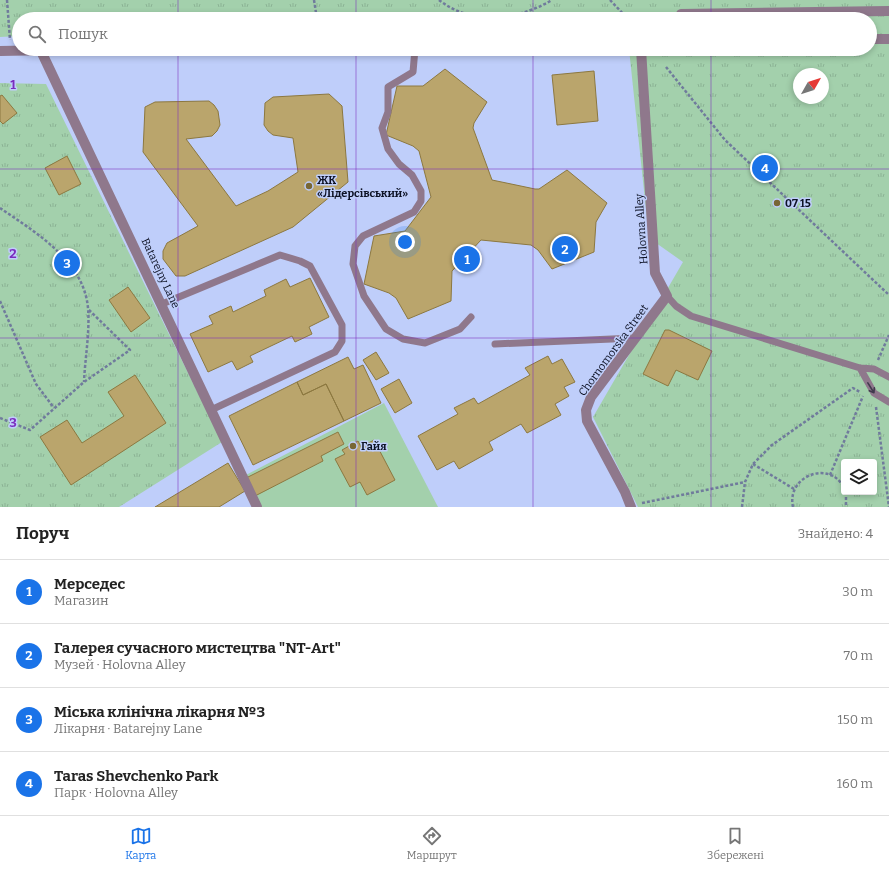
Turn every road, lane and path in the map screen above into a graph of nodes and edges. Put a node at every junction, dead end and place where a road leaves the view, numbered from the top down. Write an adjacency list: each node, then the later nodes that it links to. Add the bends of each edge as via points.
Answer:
1 (7, 0): 15 (path)
2 (314, 0): 7 (path)
3 (439, 0): 8 (path, via 449,8)
4 (552, 0): 9 (path)
5 (610, 0): 10 (path)
6 (889, 11): 11 (street)
7 (316, 12)
8 (462, 12)
9 (527, 12)
10 (621, 12)
11 (820, 12)
12 (877, 39): 13 (street)
13 (889, 39)
14 (0, 50): 15 (street)
15 (11, 50)
16 (43, 56): 24 (street, Batarejny Lane)
17 (414, 56): 26 (lane, via 413,72 388,87 388,112 382,128 388,149 399,164 412,175 421,191 421,201 414,212 363,236 355,246 353,264 364,296 386,329 403,339 425,343 460,329)
18 (641, 56): 22 (street, Holovna Alley, via 655,273)
19 (666, 67): 21 (path, via 725,140)
20 (0, 208): 25 (path, via 44,238 59,252 81,285)
21 (889, 295)
22 (667, 296): 28 (street, Chornomorska Street); 30 (lane, Holovna Alley, via 676,306 692,316)
23 (0, 301): 39 (path, via 30,373)
24 (162, 304): 40 (street, Batarejny Lane); 40 (lane, via 280,255 310,266 342,325 342,341 335,352)
25 (88, 309): 34 (path); 34 (path, via 130,350)
26 (471, 316)
27 (889, 335): 31 (path)
28 (634, 338): 29 (lane); 48 (street, Chornomorska Street, via 591,397 586,410 587,421)
29 (495, 344)
30 (860, 368): 31 (lane, Holovna Alley); 37 (lane, one-way to 37, via 874,393)
31 (877, 371): 32 (lane); 33 (lane)
32 (889, 373)
33 (889, 377)
34 (84, 382): 39 (path)
35 (864, 394): 36 (path); 42 (path, via 853,388 772,445); 43 (path)
36 (870, 400)
37 (889, 402)
38 (876, 405): 53 (path)
39 (54, 408): 41 (path, via 30,430)
40 (211, 410): 49 (street, Batarejny Lane)
41 (0, 418)
42 (753, 464): 44 (path); 46 (path)
43 (830, 475): 45 (path); 46 (path, via 809,475)
44 (745, 482): 48 (path); 50 (path)
45 (841, 484)
46 (794, 489): 51 (path)
47 (846, 495): 52 (path)
48 (631, 506)
49 (257, 507)
50 (742, 507)
51 (792, 507)
52 (846, 507)
53 (889, 507)

